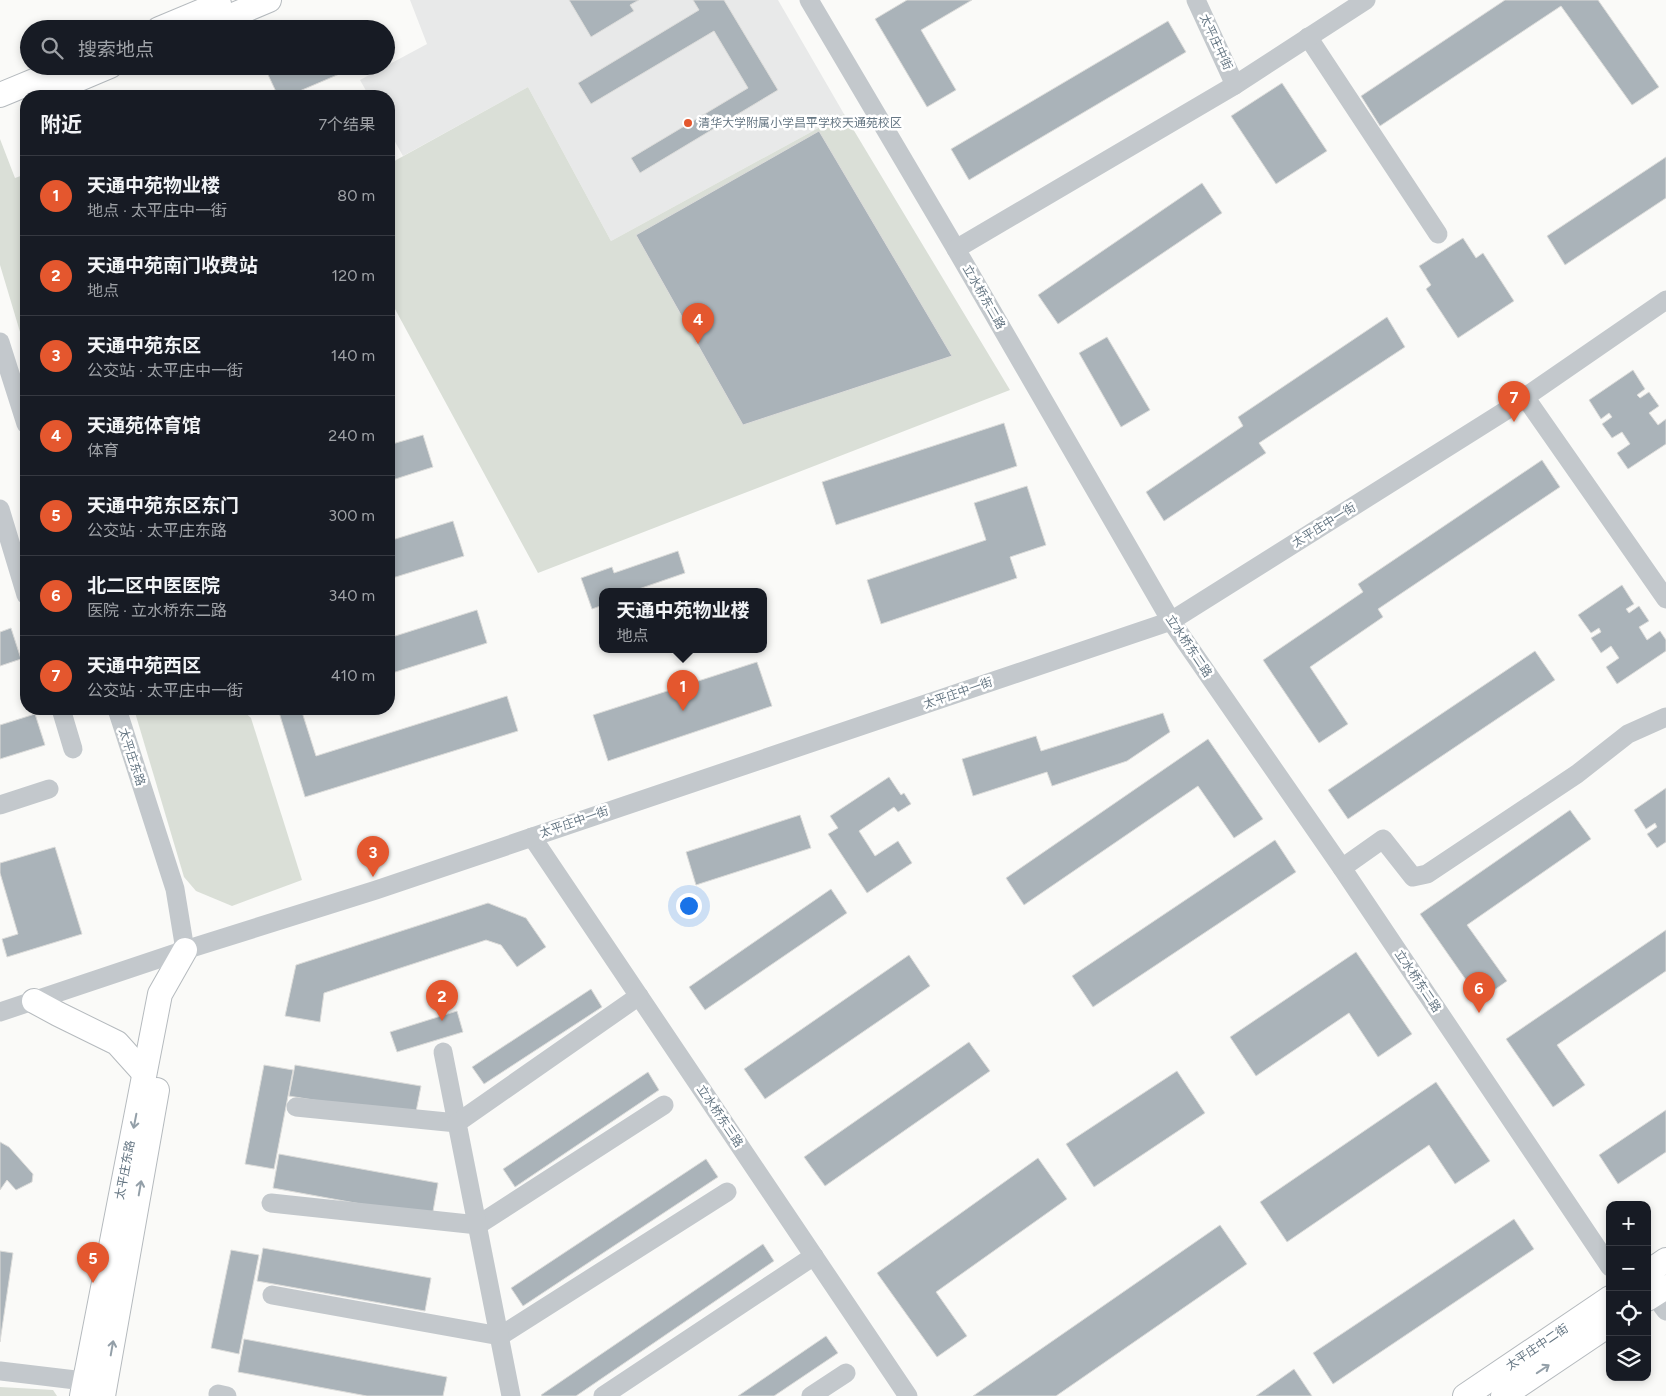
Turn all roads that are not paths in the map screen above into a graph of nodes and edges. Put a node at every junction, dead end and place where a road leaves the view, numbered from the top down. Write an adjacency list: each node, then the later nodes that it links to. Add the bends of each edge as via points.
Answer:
1 (227, 0): 6 (main road)
2 (269, 0): 7 (main road)
3 (809, 0): 17 (street, 立水桥东二路)
4 (1196, 0): 11 (street, 太平庄中街)
5 (1366, 0): 8 (street)
6 (180, 20)
7 (221, 20)
8 (1308, 37): 11 (street); 16 (street)
9 (48, 75): 13 (main road)
10 (89, 75): 12 (main road)
11 (1235, 85): 17 (street)
12 (53, 90)
13 (0, 95)
14 (20, 104): 15 (main road)
15 (0, 112)
16 (1438, 234)
17 (956, 249): 25 (street, 立水桥东二路)
18 (1666, 300): 20 (street, 太平庄中一街)
19 (0, 342): 21 (street)
20 (1525, 397): 24 (street); 25 (street, 太平庄中一街)
21 (20, 405)
22 (0, 510): 23 (street)
23 (20, 575)
24 (1666, 599)
25 (1171, 621): 32 (street, 太平庄中一街); 33 (street, 立水桥东二路)
26 (63, 715): 29 (street)
27 (119, 715): 34 (street, 太平庄东路, via 175,889)
28 (1666, 717): 33 (street, via 1628,734 1577,774 1427,874 1413,877 1383,838)
29 (74, 749)
30 (49, 789): 31 (street)
31 (0, 805)
32 (532, 837): 34 (street, 太平庄中一街); 35 (street, 立水桥东三路)
33 (1342, 868): 48 (street, 立水桥东二路)
34 (185, 950): 36 (street, 太平庄中一街); 39 (main road, 太平庄东路, via 160,994); 57 (main road, 太平庄东路, one-way to 34, via 171,1013)
35 (639, 996): 42 (street); 46 (street, 立水桥东三路)
36 (34, 1001): 37 (street, 太平庄中一街); 39 (main road, via 117,1043)
37 (0, 1012)
38 (442, 1052): 42 (street)
39 (144, 1073): 56 (main road, 太平庄东路, one-way to 56)
40 (664, 1105): 45 (street)
41 (296, 1106): 42 (street)
42 (457, 1123): 45 (street)
43 (727, 1192): 53 (street)
44 (271, 1203): 45 (street)
45 (478, 1225): 53 (street)
46 (814, 1256): 59 (street); 61 (street, 立水桥东三路)
47 (1666, 1260): 49 (main road)
48 (1606, 1261)
49 (1655, 1293)
50 (272, 1295): 53 (street)
51 (1606, 1301): 62 (main road, 太平庄中二街)
52 (1606, 1327): 63 (main road, 太平庄中二街, one-way to 52)
53 (500, 1336): 58 (street)
54 (0, 1371): 56 (street)
55 (846, 1373): 60 (street)
56 (83, 1388)
57 (104, 1396)
58 (512, 1396)
59 (603, 1396)
60 (811, 1396)
61 (908, 1396)
62 (1465, 1396)
63 (1503, 1396)

